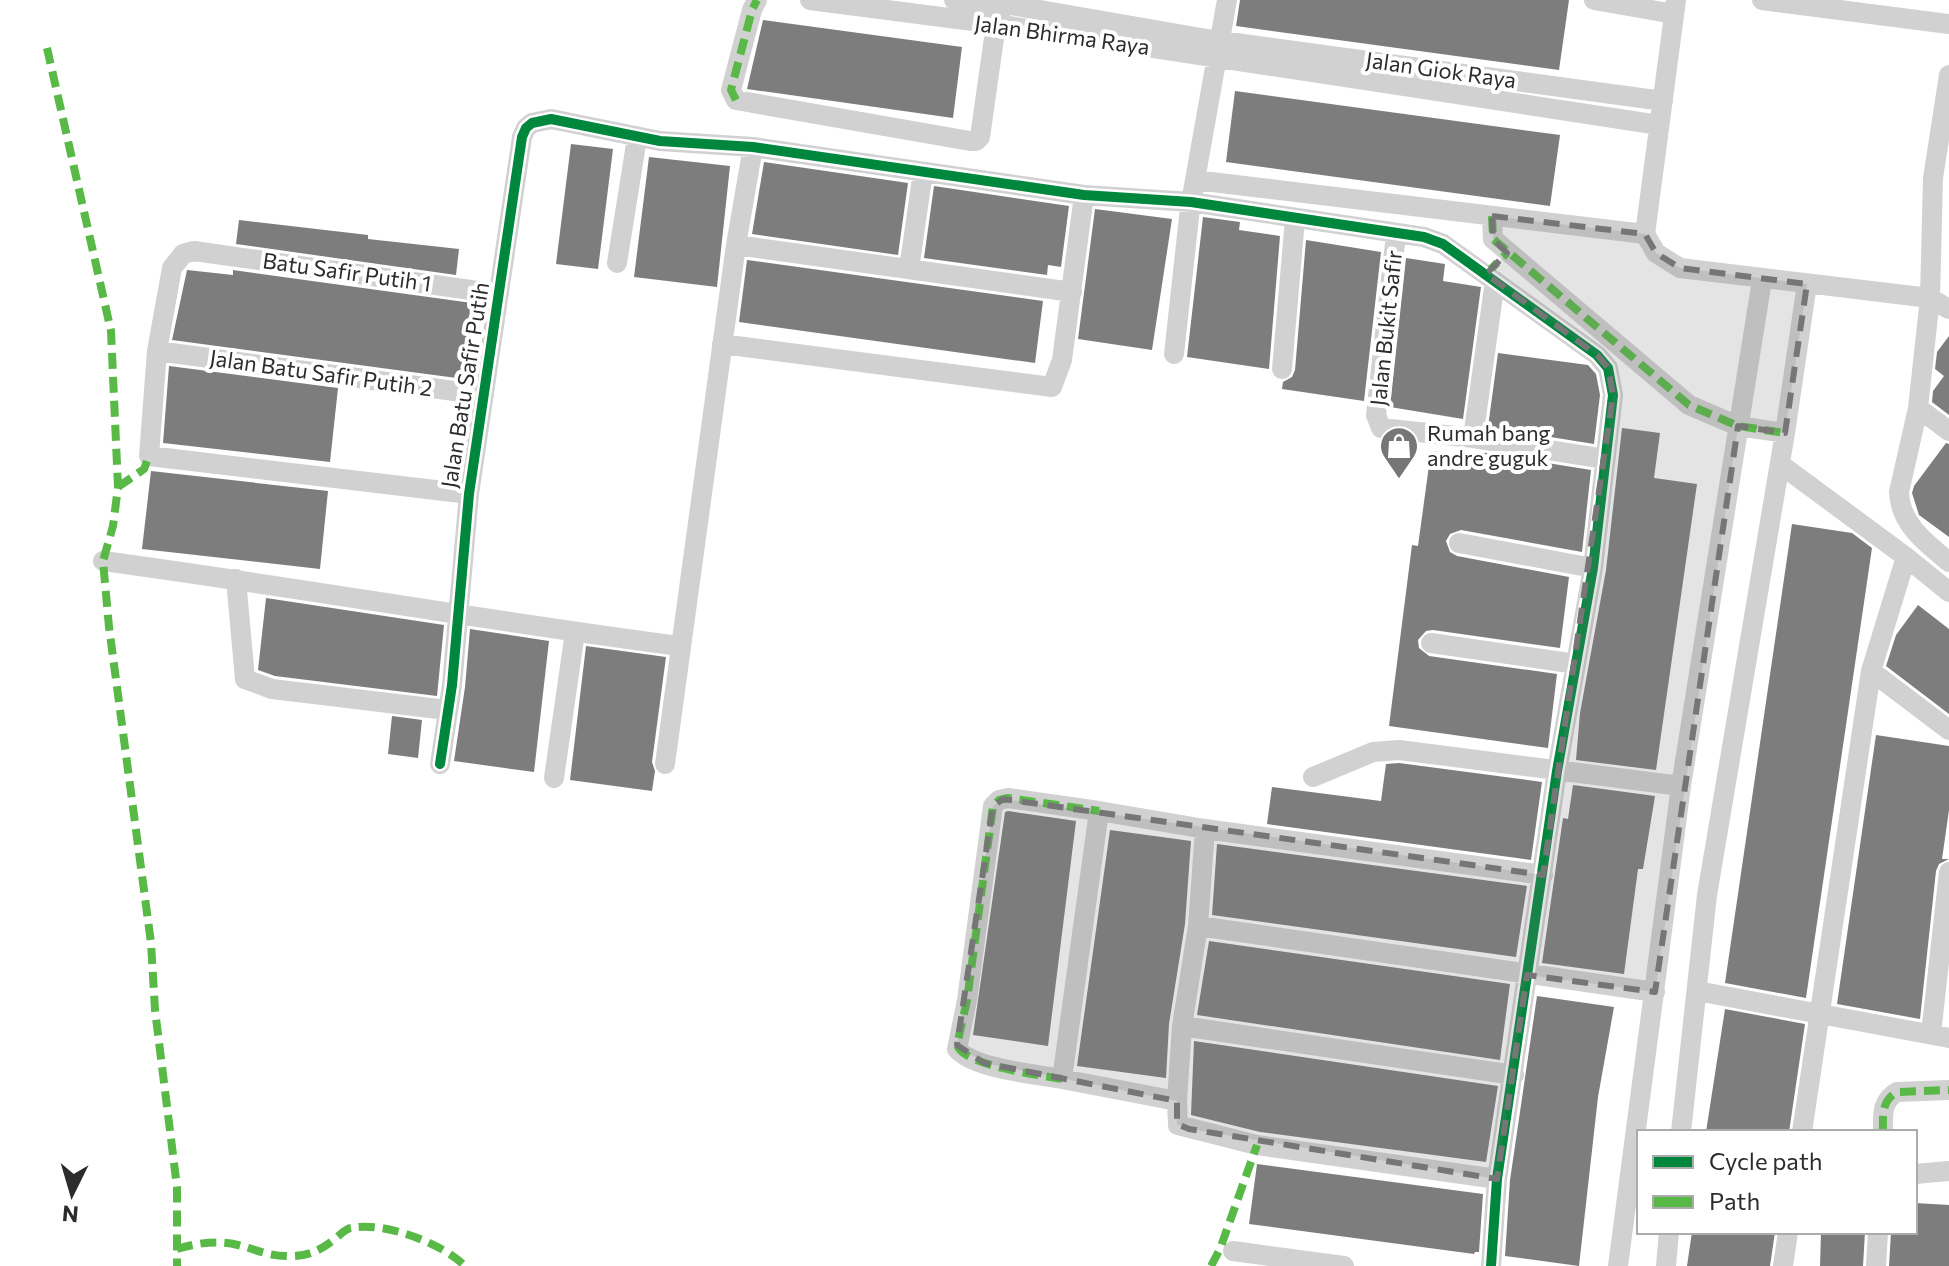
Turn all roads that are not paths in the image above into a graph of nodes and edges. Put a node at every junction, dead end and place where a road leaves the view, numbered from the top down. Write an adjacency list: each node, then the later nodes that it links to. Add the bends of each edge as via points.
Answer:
1 (757, 0): 10 (street, via 731,90 736,100 970,141 976,141 981,131)
2 (810, 0): 10 (street, Jalan Bhirma Raya)
3 (954, 0): 7 (street, Jalan Bhirma Raya)
4 (1227, 0): 12 (street)
5 (1594, 0): 9 (street)
6 (1762, 0): 8 (street)
7 (1006, 2): 10 (street); 12 (street, Jalan Bhirma Raya)
8 (1811, 3): 11 (street)
9 (1675, 7): 15 (street)
10 (996, 24): 12 (street, Jalan Bhirma Raya)
11 (1949, 24)
12 (1219, 49): 14 (street, Jalan Giok Raya); 16 (street, Jalan Giok Raya); 23 (street)
13 (1949, 75): 19 (street)
14 (1577, 89): 15 (street, Jalan Giok Raya); 16 (street)
15 (1663, 101): 17 (street)
16 (1575, 112): 17 (street, Jalan Giok Raya)
17 (1659, 125): 28 (street)
18 (637, 138): 20 (street); 30 (street); 36 (street, Jalan Batu Safir Putih, via 551,119 526,128)
19 (1945, 140): 22 (street)
20 (753, 147): 21 (street); 29 (street)
21 (923, 172): 24 (street); 32 (street)
22 (1941, 179): 37 (street)
23 (1193, 191): 24 (street); 25 (street); 26 (street); 41 (street)
24 (1084, 195): 35 (street)
25 (1492, 216): 28 (street); 31 (street)
26 (1295, 219): 27 (street); 42 (street)
27 (1396, 234): 31 (street, via 1434,240); 47 (street, Jalan Bukit Safir, via 1377,422 1381,428)
28 (1645, 234): 33 (street, via 1656,253 1680,268)
29 (736, 245): 32 (street); 39 (street)
30 (617, 263)
31 (1496, 267): 45 (street, via 1689,405); 47 (street); 49 (street, via 1608,368 1613,395)
32 (909, 269): 35 (street)
33 (1762, 280): 34 (street); 45 (street)
34 (1807, 284): 37 (street); 48 (street)
35 (1072, 292): 39 (street, via 1062,360 1052,387)
36 (499, 294): 40 (street, Batu Safir Putih 1, via 194,251 183,254 172,268); 43 (street, Jalan Batu Safir Putih)
37 (1930, 298): 38 (street); 44 (street)
38 (1949, 309)
39 (722, 344): 61 (street)
40 (157, 351): 43 (street, Jalan Batu Safir Putih 2); 50 (street, via 149,456)
41 (1174, 354)
42 (1282, 369)
43 (484, 395): 50 (street, Jalan Batu Safir Putih)
44 (1918, 408): 46 (street); 54 (street, via 1899,504 1923,541)
45 (1742, 427): 48 (street); 71 (street)
46 (1949, 431)
47 (1473, 438): 49 (street)
48 (1780, 445): 52 (street); 78 (street, via 1707,895)
49 (1605, 459): 55 (street)
50 (469, 494): 58 (street, Jalan Batu Safir Putih)
51 (1459, 543): 55 (street)
52 (1906, 557): 57 (street); 63 (street)
53 (103, 561): 56 (street)
54 (1949, 562)
55 (1593, 568): 62 (street)
56 (236, 579): 58 (street); 64 (street, via 245,679 272,689)
57 (1949, 592)
58 (458, 612): 59 (street); 64 (street, Jalan Batu Safir Putih)
59 (575, 632): 61 (street); 70 (street)
60 (1431, 643): 62 (street)
61 (679, 646): 67 (street)
62 (1576, 664): 68 (street)
63 (1871, 671): 65 (street); 80 (street)
64 (447, 710): 66 (street, Jalan Batu Safir Putih)
65 (1949, 730)
66 (440, 764)
67 (665, 764)
68 (1557, 771): 69 (street, via 1388,750); 71 (street); 75 (street)
69 (1313, 777)
70 (554, 778)
71 (1681, 786): 79 (street)
72 (1099, 811): 73 (street); 84 (street); 84 (street, via 1008,798 993,806 957,1045 962,1054 984,1063)
73 (1205, 829): 75 (street); 76 (street)
74 (1949, 872): 82 (street)
75 (1543, 875): 77 (street)
76 (1198, 926): 77 (street); 81 (street)
77 (1527, 975): 79 (street); 83 (street)
78 (1697, 991): 80 (street); 87 (street)
79 (1655, 992): 99 (street)
80 (1819, 1015): 82 (street); 88 (street)
81 (1182, 1026): 83 (street); 86 (street)
82 (1940, 1036)
83 (1514, 1075): 92 (street)
84 (1062, 1079): 86 (street)
85 (1949, 1090): 89 (street, via 1892,1095 1883,1111)
86 (1177, 1101): 92 (street, via 1177,1124 1189,1129 1257,1145)
87 (1681, 1130)
88 (1802, 1130)
89 (1883, 1130)
90 (1949, 1171): 91 (street)
91 (1917, 1174)
92 (1497, 1179): 98 (street)
93 (1669, 1234): 100 (street)
94 (1788, 1234): 101 (street)
95 (1878, 1234): 102 (street)
96 (1233, 1251): 97 (street)
97 (1344, 1266)
98 (1491, 1266)
99 (1618, 1266)
100 (1666, 1266)
101 (1783, 1266)
102 (1876, 1266)

